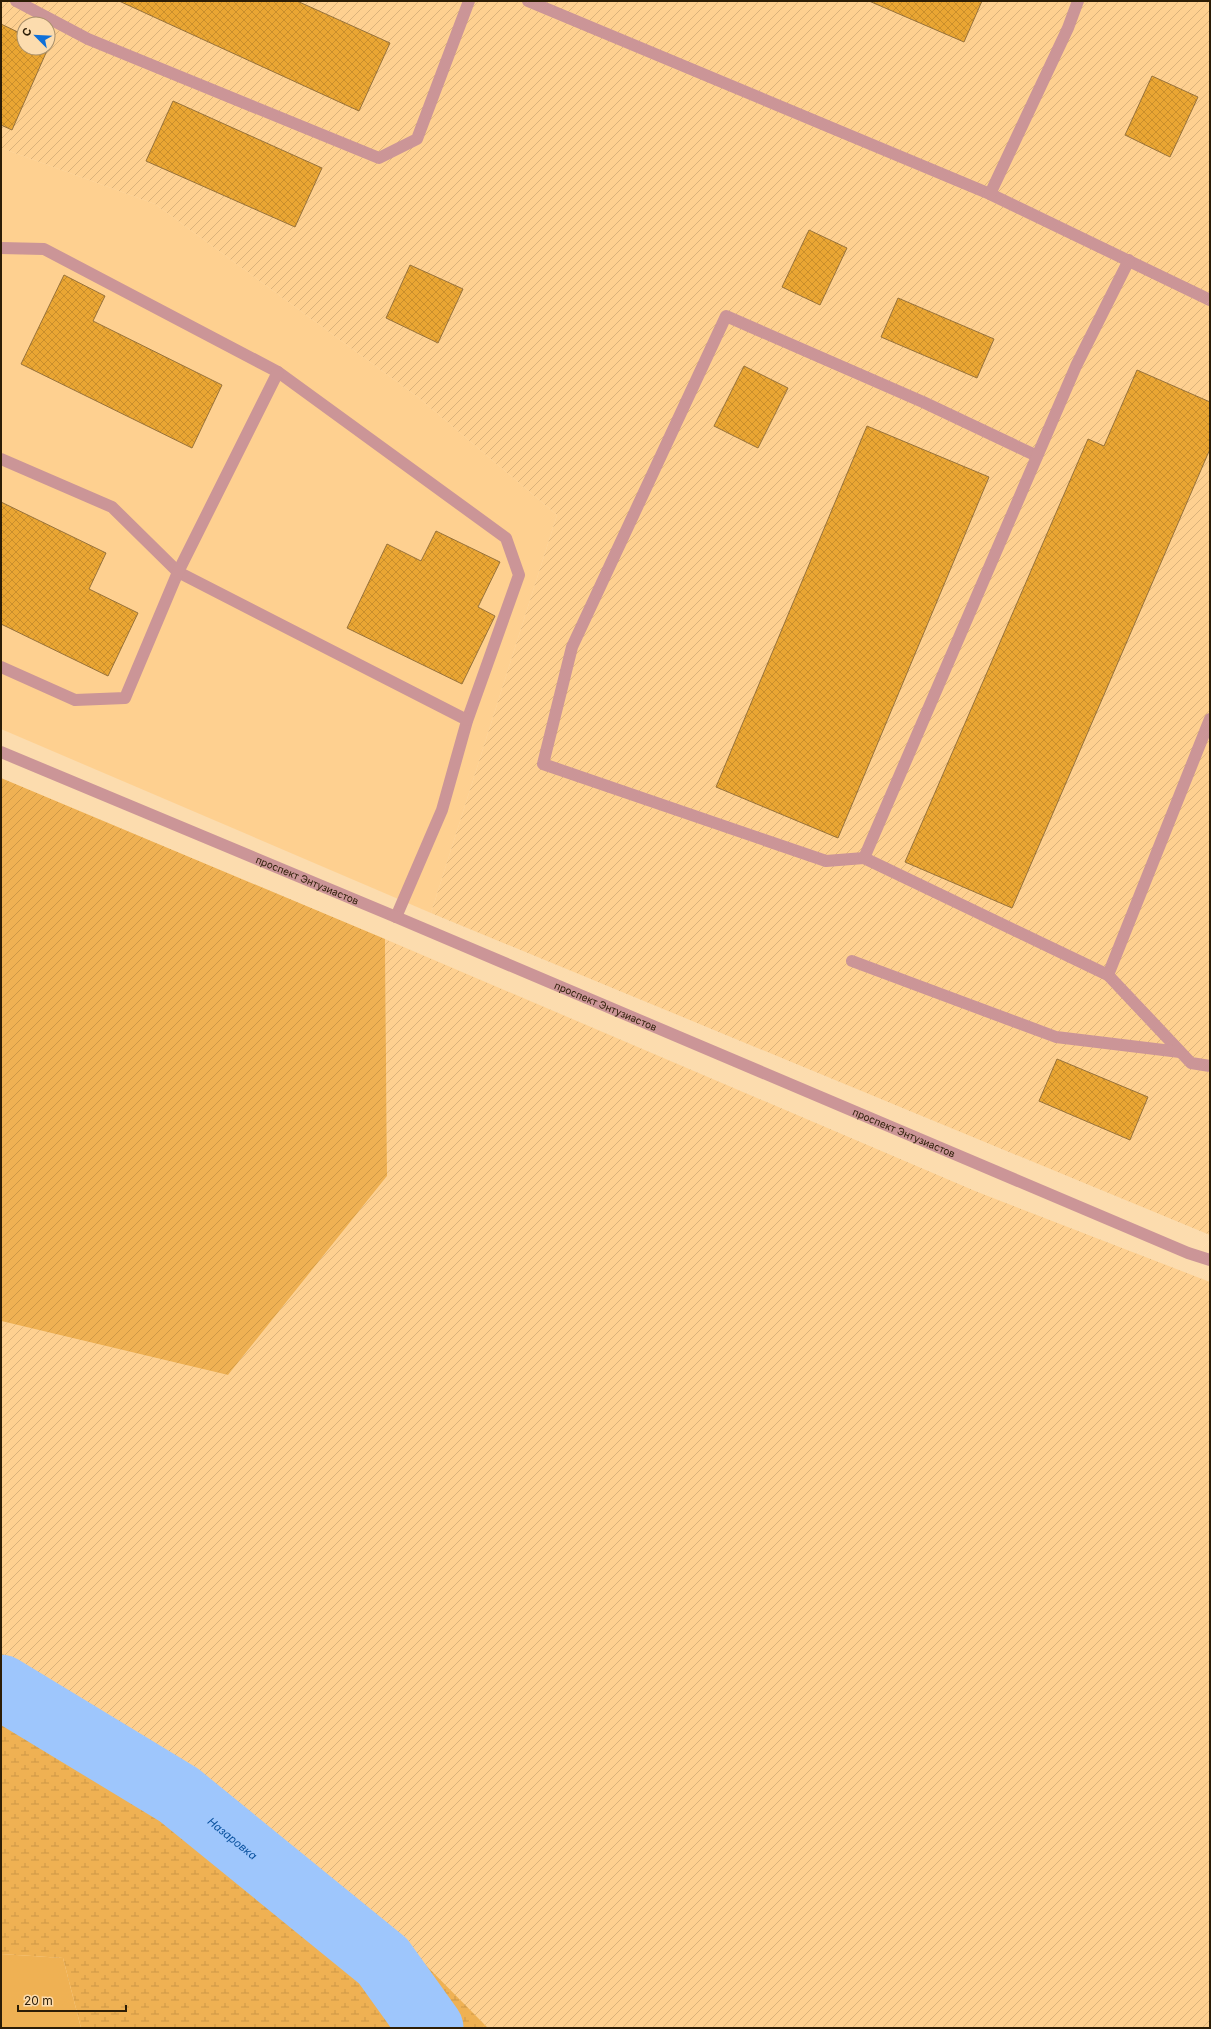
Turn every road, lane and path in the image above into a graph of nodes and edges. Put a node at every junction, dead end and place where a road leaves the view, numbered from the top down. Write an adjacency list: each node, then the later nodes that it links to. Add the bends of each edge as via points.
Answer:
1 (16, 1): 2 (street, via 88,39 379,158 417,139)
2 (469, 1)
3 (528, 1): 5 (street)
4 (1078, 1): 5 (street, via 1068,28)
5 (990, 194): 7 (street)
6 (1, 248): 9 (street, via 44,249)
7 (1129, 260): 8 (street); 10 (street, via 1076,366)
8 (1210, 300)
9 (278, 372): 12 (street); 15 (street, via 506,538 519,575)
10 (1037, 456): 17 (street); 17 (street, via 923,402 726,316 572,647 543,764 826,861)
11 (1, 459): 12 (street, via 112,507)
12 (178, 572): 13 (street, via 125,698 75,700); 15 (street)
13 (1, 667)
14 (1210, 718): 20 (street)
15 (467, 720): 18 (street, via 442,810)
16 (1, 752): 18 (street, проспект Энтузиастов)
17 (864, 858): 20 (street)
18 (396, 916): 23 (street, проспект Энтузиастов, via 1188,1253)
19 (852, 960): 21 (street, via 1056,1038)
20 (1108, 975): 21 (street)
21 (1180, 1052): 22 (street, via 1191,1063)
22 (1210, 1066)
23 (1210, 1260)

